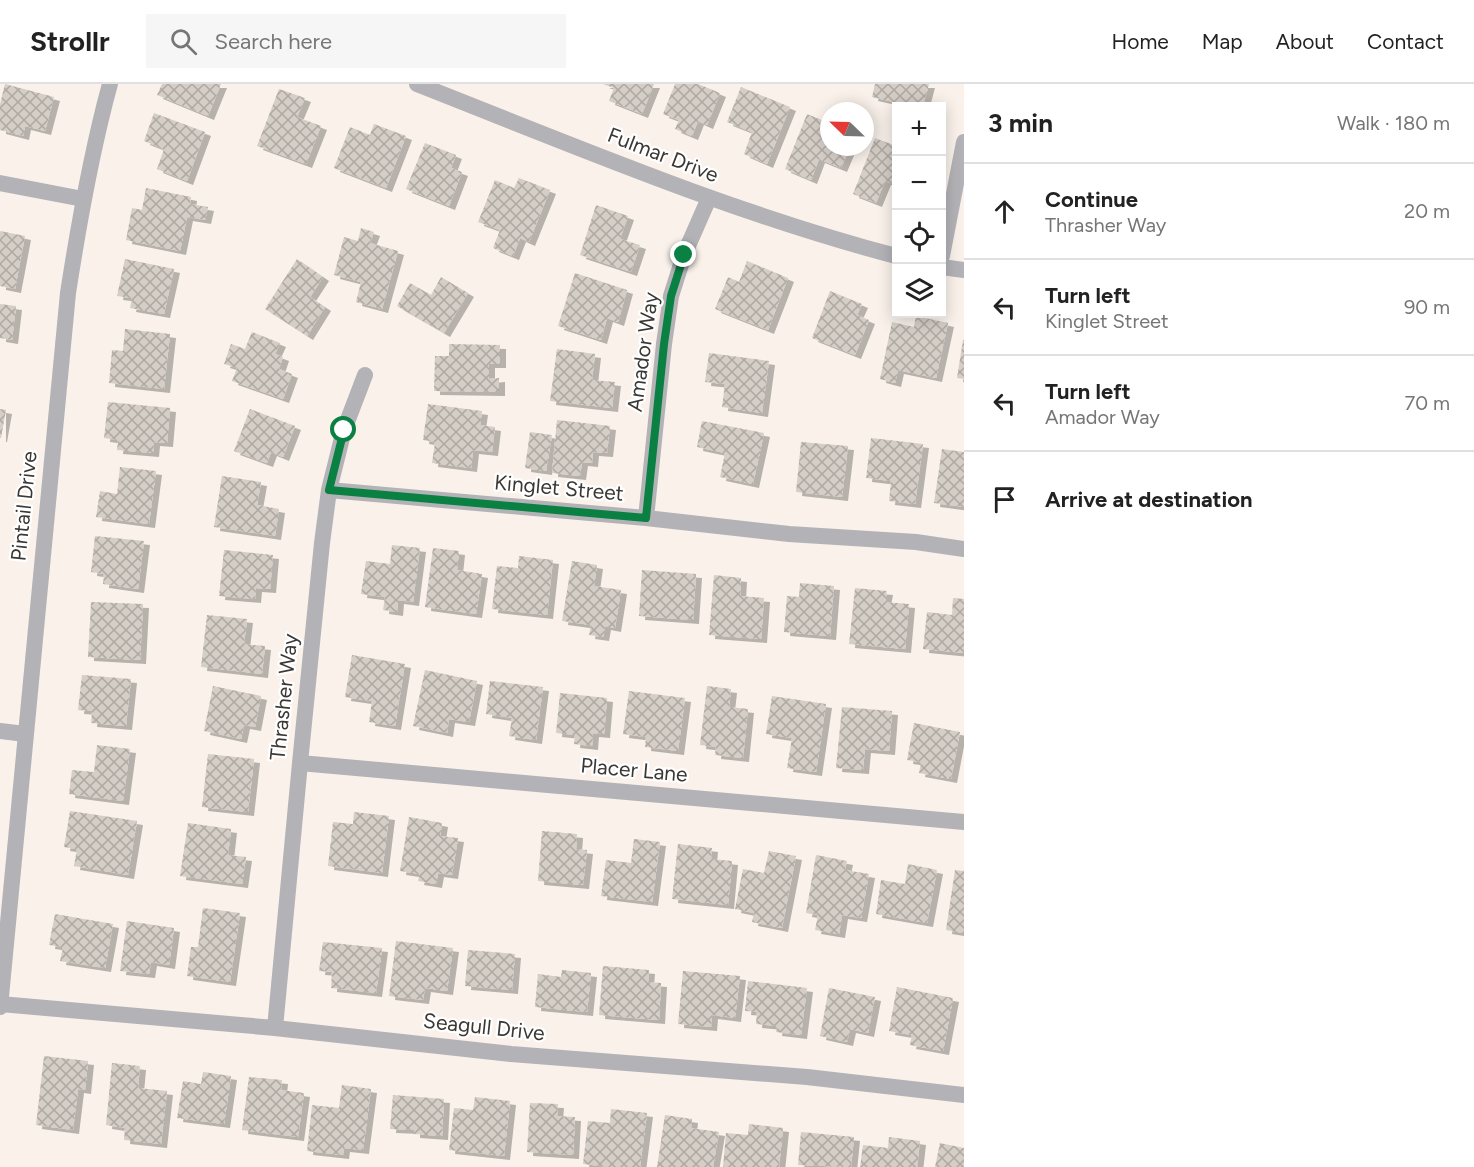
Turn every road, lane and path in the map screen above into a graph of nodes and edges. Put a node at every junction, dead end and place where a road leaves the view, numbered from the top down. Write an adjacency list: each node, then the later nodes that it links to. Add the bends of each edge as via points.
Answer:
1 (110, 84): 6 (street, Pintail Drive)
2 (417, 84): 5 (street, Fulmar Drive)
3 (964, 142): 7 (street)
4 (0, 183): 6 (street)
5 (709, 198): 8 (street, Fulmar Drive); 13 (street, Amador Way, via 671,296)
6 (83, 199): 16 (street, Pintail Drive, via 68,293)
7 (946, 235)
8 (892, 255)
9 (946, 268): 10 (street)
10 (964, 270)
11 (365, 375): 12 (street, Thrasher Way, via 344,430)
12 (329, 490): 13 (street, Kinglet Street); 17 (street, Thrasher Way)
13 (646, 518): 14 (street, Kinglet Street)
14 (964, 549)
15 (0, 731): 16 (street)
16 (24, 734): 19 (street, Pintail Drive)
17 (300, 763): 18 (street, Placer Lane); 20 (street, Thrasher Way)
18 (964, 822)
19 (0, 1006): 20 (street, Seagull Drive)
20 (275, 1028): 21 (street, Seagull Drive)
21 (964, 1095)

